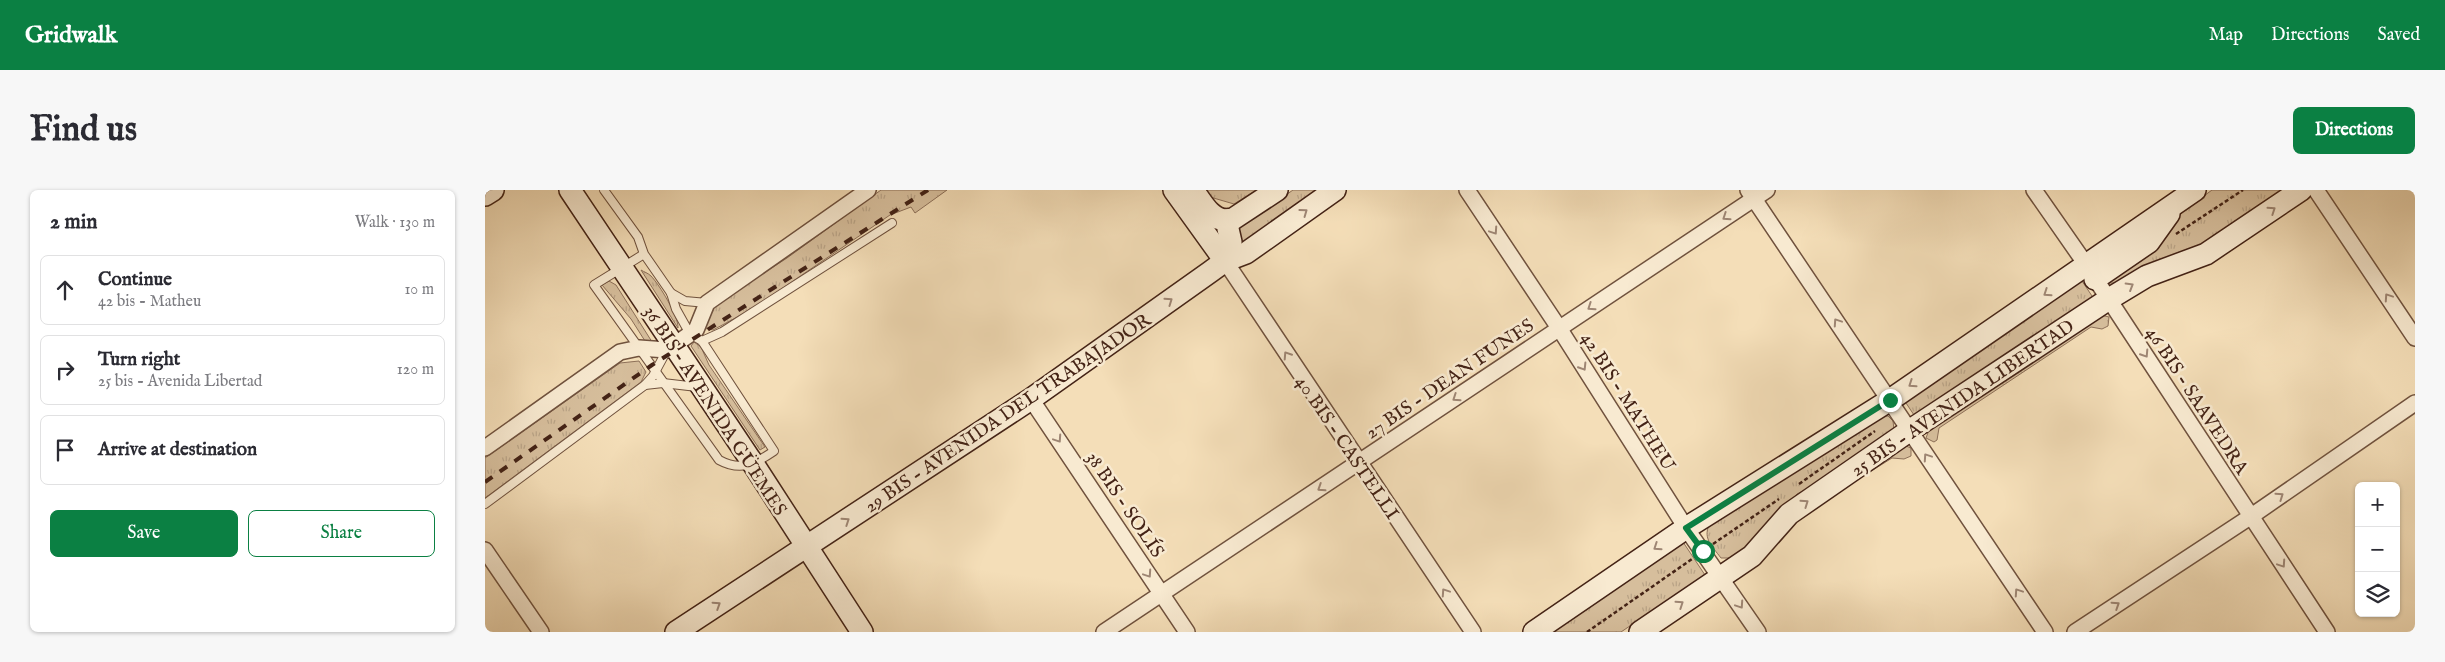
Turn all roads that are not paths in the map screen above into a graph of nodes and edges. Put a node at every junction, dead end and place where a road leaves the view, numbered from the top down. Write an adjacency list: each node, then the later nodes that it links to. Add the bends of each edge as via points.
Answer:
1 (493, 190): 16 (main road)
2 (570, 190): 21 (main road, 36 BIS - AVENIDA GÜEMES)
3 (604, 190): 19 (lane, via 638,237)
4 (868, 190): 25 (street)
5 (1174, 190): 20 (main road, 40 BIS - CASTELLI)
6 (1193, 190): 17 (main road, via 1208,211 1219,220)
7 (1277, 190): 17 (main road, via 1233,219)
8 (1467, 190): 26 (street, 42 BIS - MATHEU, one-way to 26)
9 (1767, 190): 15 (street, 27 BIS - DEAN FUNES)
10 (2034, 190): 22 (street, 46 BIS - SAAVEDRA)
11 (2195, 190): 22 (main road, 25 BIS - AVENIDA LIBERTAD)
12 (2301, 190): 24 (main road, 25 BIS - AVENIDA LIBERTAD, one-way to 12, via 2147,276 2206,254)
13 (2316, 190): 27 (street, one-way to 13)
14 (1331, 191): 20 (main road, 29 BIS - AVENIDA DEL TRABAJADOR, one-way to 14, via 1246,253)
15 (1751, 194): 26 (street, 27 BIS - DEAN FUNES, one-way to 26); 35 (street, one-way to 15)
16 (485, 195)
17 (1226, 220): 20 (main road, via 1231,242)
18 (892, 223): 28 (lane, via 722,332)
19 (644, 254): 21 (lane); 23 (lane)
20 (1225, 261): 34 (main road, 29 BIS - AVENIDA DEL TRABAJADOR, one-way to 20); 39 (street, 40 BIS - CASTELLI, one-way to 20)
21 (623, 267): 28 (main road, 36 BIS - AVENIDA GÜEMES); 29 (lane, via 594,285)
22 (2091, 272): 24 (street, 46 BIS - SAAVEDRA); 35 (main road, 25 BIS - AVENIDA LIBERTAD, one-way to 35)
23 (671, 293): 25 (lane, via 685,301); 28 (lane)
24 (2109, 299): 37 (main road, 25 BIS - AVENIDA LIBERTAD); 42 (street, 46 BIS - SAAVEDRA, one-way to 42)
25 (707, 303): 28 (street, via 696,330)
26 (1559, 328): 39 (street, 27 BIS - DEAN FUNES, one-way to 39); 43 (street, 42 BIS - MATHEU, one-way to 43)
27 (2415, 338)
28 (683, 343): 29 (street); 30 (lane); 33 (main road, 36 BIS - AVENIDA GÜEMES); 40 (lane, via 774,451)
29 (639, 348): 30 (lane); 38 (street, via 620,352)
30 (656, 371): 31 (lane); 32 (lane)
31 (663, 382): 32 (lane); 33 (lane); 40 (lane, via 719,460 727,465)
32 (645, 385): 41 (lane)
33 (701, 388): 40 (main road, 36 BIS - AVENIDA GÜEMES)
34 (1031, 398): 44 (main road, 29 BIS - AVENIDA DEL TRABAJADOR, one-way to 34); 47 (street, 38 BIS - SOLÍS, one-way to 47)
35 (1890, 400): 37 (street); 43 (main road, 25 BIS - AVENIDA LIBERTAD)
36 (2415, 403): 42 (street, one-way to 36)
37 (1909, 431): 46 (main road, 25 BIS - AVENIDA LIBERTAD, one-way to 37, via 1752,556 1789,514); 57 (street, one-way to 37)
38 (485, 448)
39 (1359, 463): 47 (street, 27 BIS - DEAN FUNES, one-way to 47); 53 (street, 40 BIS - CASTELLI, one-way to 39)
40 (754, 465): 44 (main road, 36 BIS - AVENIDA GÜEMES)
41 (485, 504)
42 (2250, 517): 58 (street, one-way to 42); 59 (street, 46 BIS - SAAVEDRA, one-way to 59)
43 (1686, 528): 46 (street, 42 BIS - MATHEU); 54 (main road, 25 BIS - AVENIDA LIBERTAD, one-way to 54)
44 (806, 548): 49 (main road, 29 BIS - AVENIDA DEL TRABAJADOR, one-way to 44); 50 (main road, 36 BIS - AVENIDA GÜEMES)
45 (485, 550): 48 (street)
46 (1721, 577): 55 (main road, 25 BIS - AVENIDA LIBERTAD, one-way to 46); 56 (street, 42 BIS - MATHEU, one-way to 56)
47 (1161, 592): 51 (street, 27 BIS - DEAN FUNES); 52 (street, 38 BIS - SOLÍS)
48 (541, 632)
49 (676, 632)
50 (862, 632)
51 (1103, 632)
52 (1187, 632)
53 (1473, 632)
54 (1534, 632)
55 (1640, 632)
56 (1758, 632)
57 (2045, 632)
58 (2075, 632)
59 (2327, 632)

